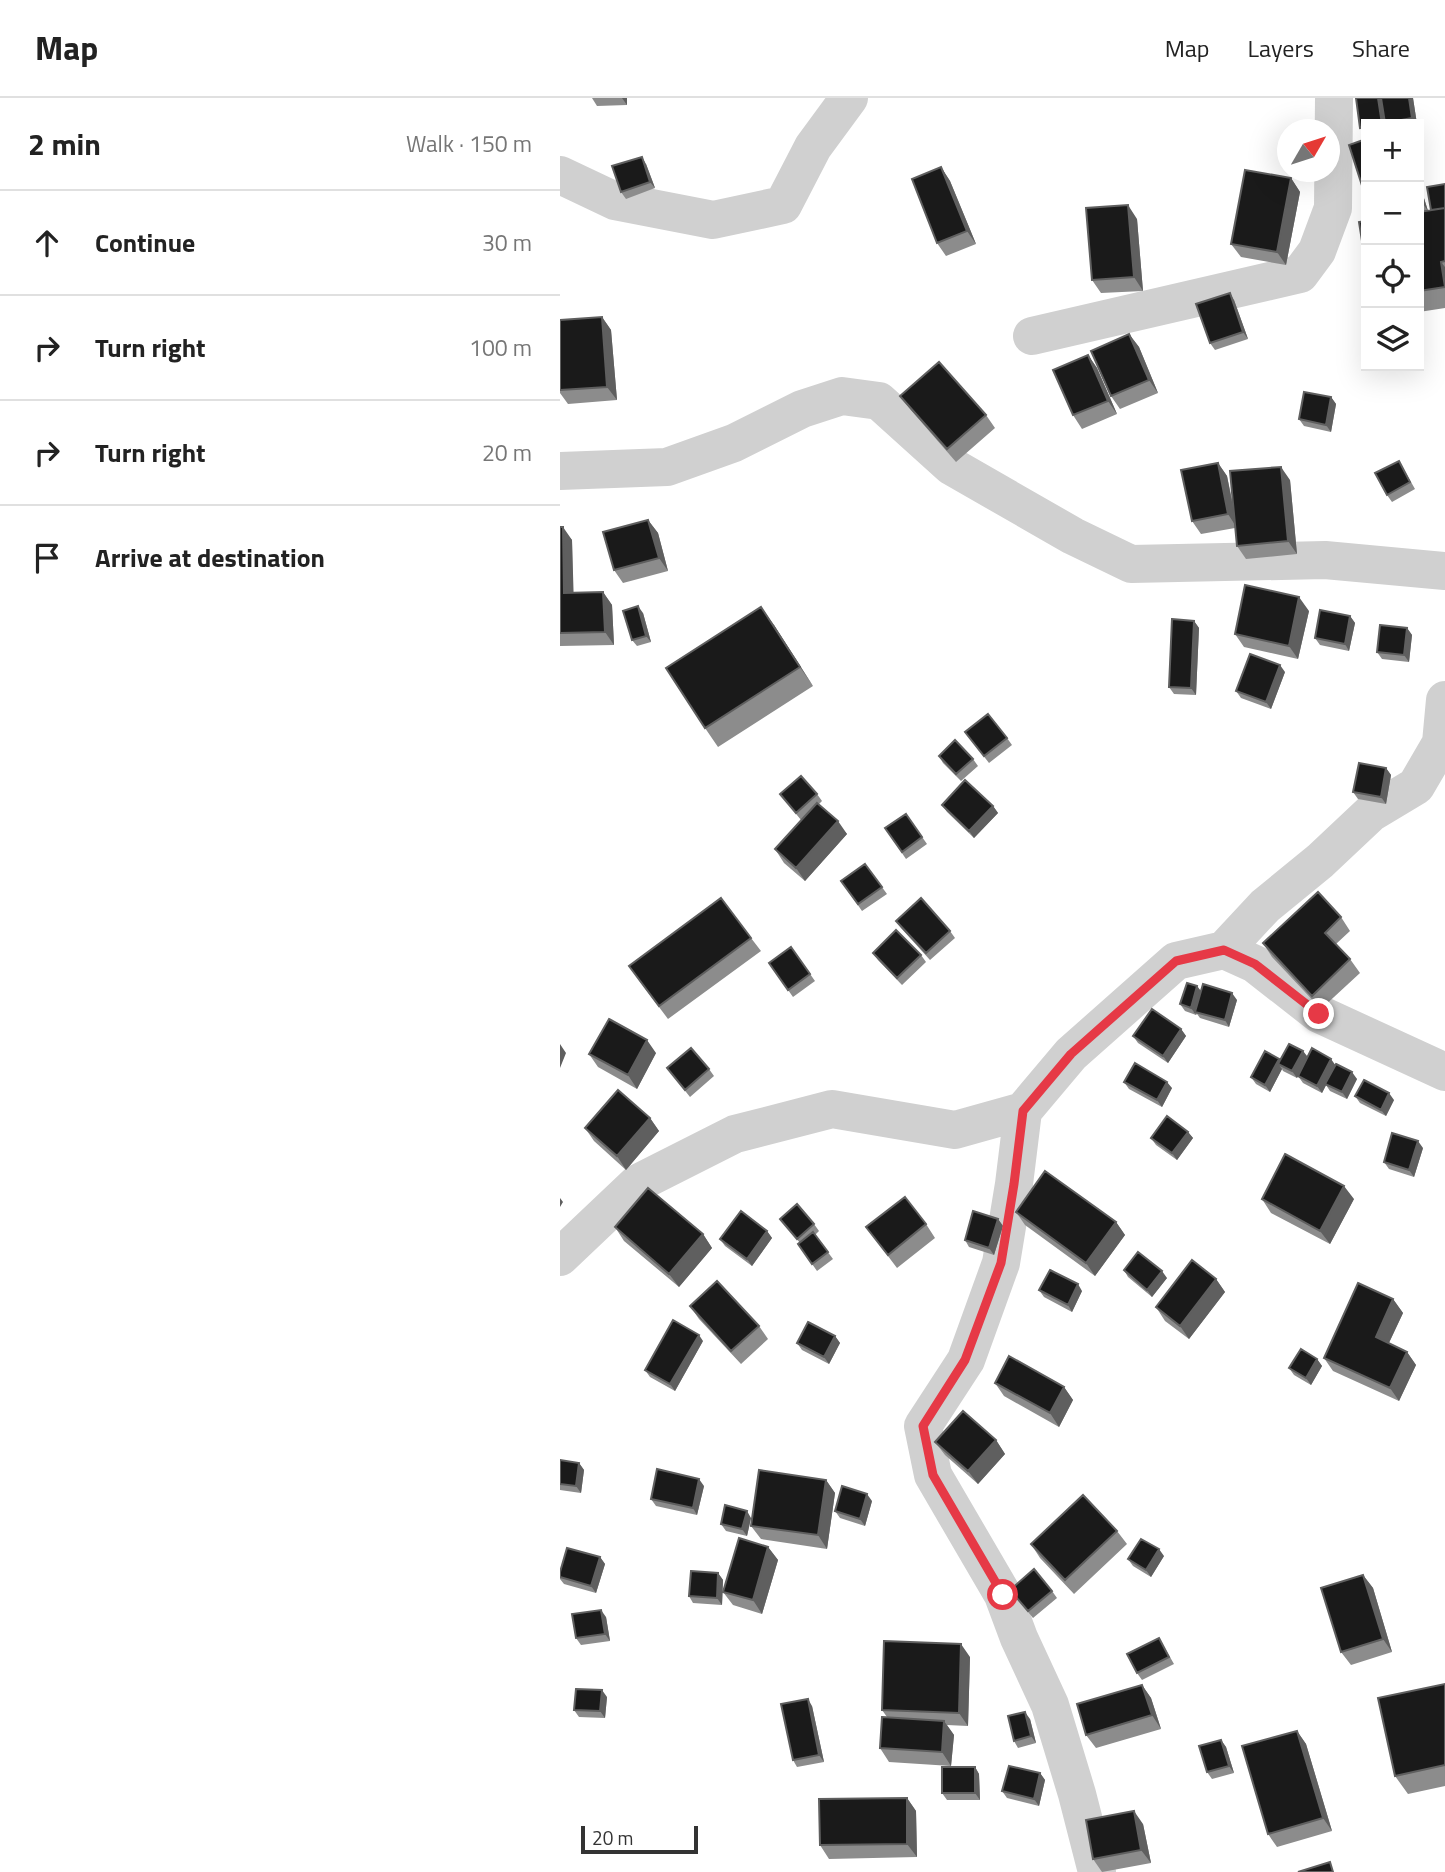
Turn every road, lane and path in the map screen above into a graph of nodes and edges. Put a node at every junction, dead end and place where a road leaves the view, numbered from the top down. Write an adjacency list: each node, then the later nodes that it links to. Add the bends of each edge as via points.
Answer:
1 (849, 98): 3 (street, via 813,147 783,205 713,220 614,201)
2 (1334, 98): 4 (street, via 1334,208 1317,251 1300,274)
3 (560, 175)
4 (1032, 337)
5 (560, 471): 6 (street, via 667,467 842,396 879,401 951,466 1131,564 1325,561)
6 (1445, 571)
7 (1445, 700): 8 (street, via 1441,743 1416,786 1371,813 1265,906)
8 (1224, 950): 9 (street, via 1255,964 1319,1014); 10 (street, via 1176,961 1071,1054)
9 (1445, 1072)
10 (1023, 1111): 11 (street, via 955,1130 831,1109 735,1134 638,1183); 12 (street, via 1001,1263 965,1360 923,1426 933,1475 1003,1595 1050,1705)
11 (560, 1257)
12 (1097, 1872)

